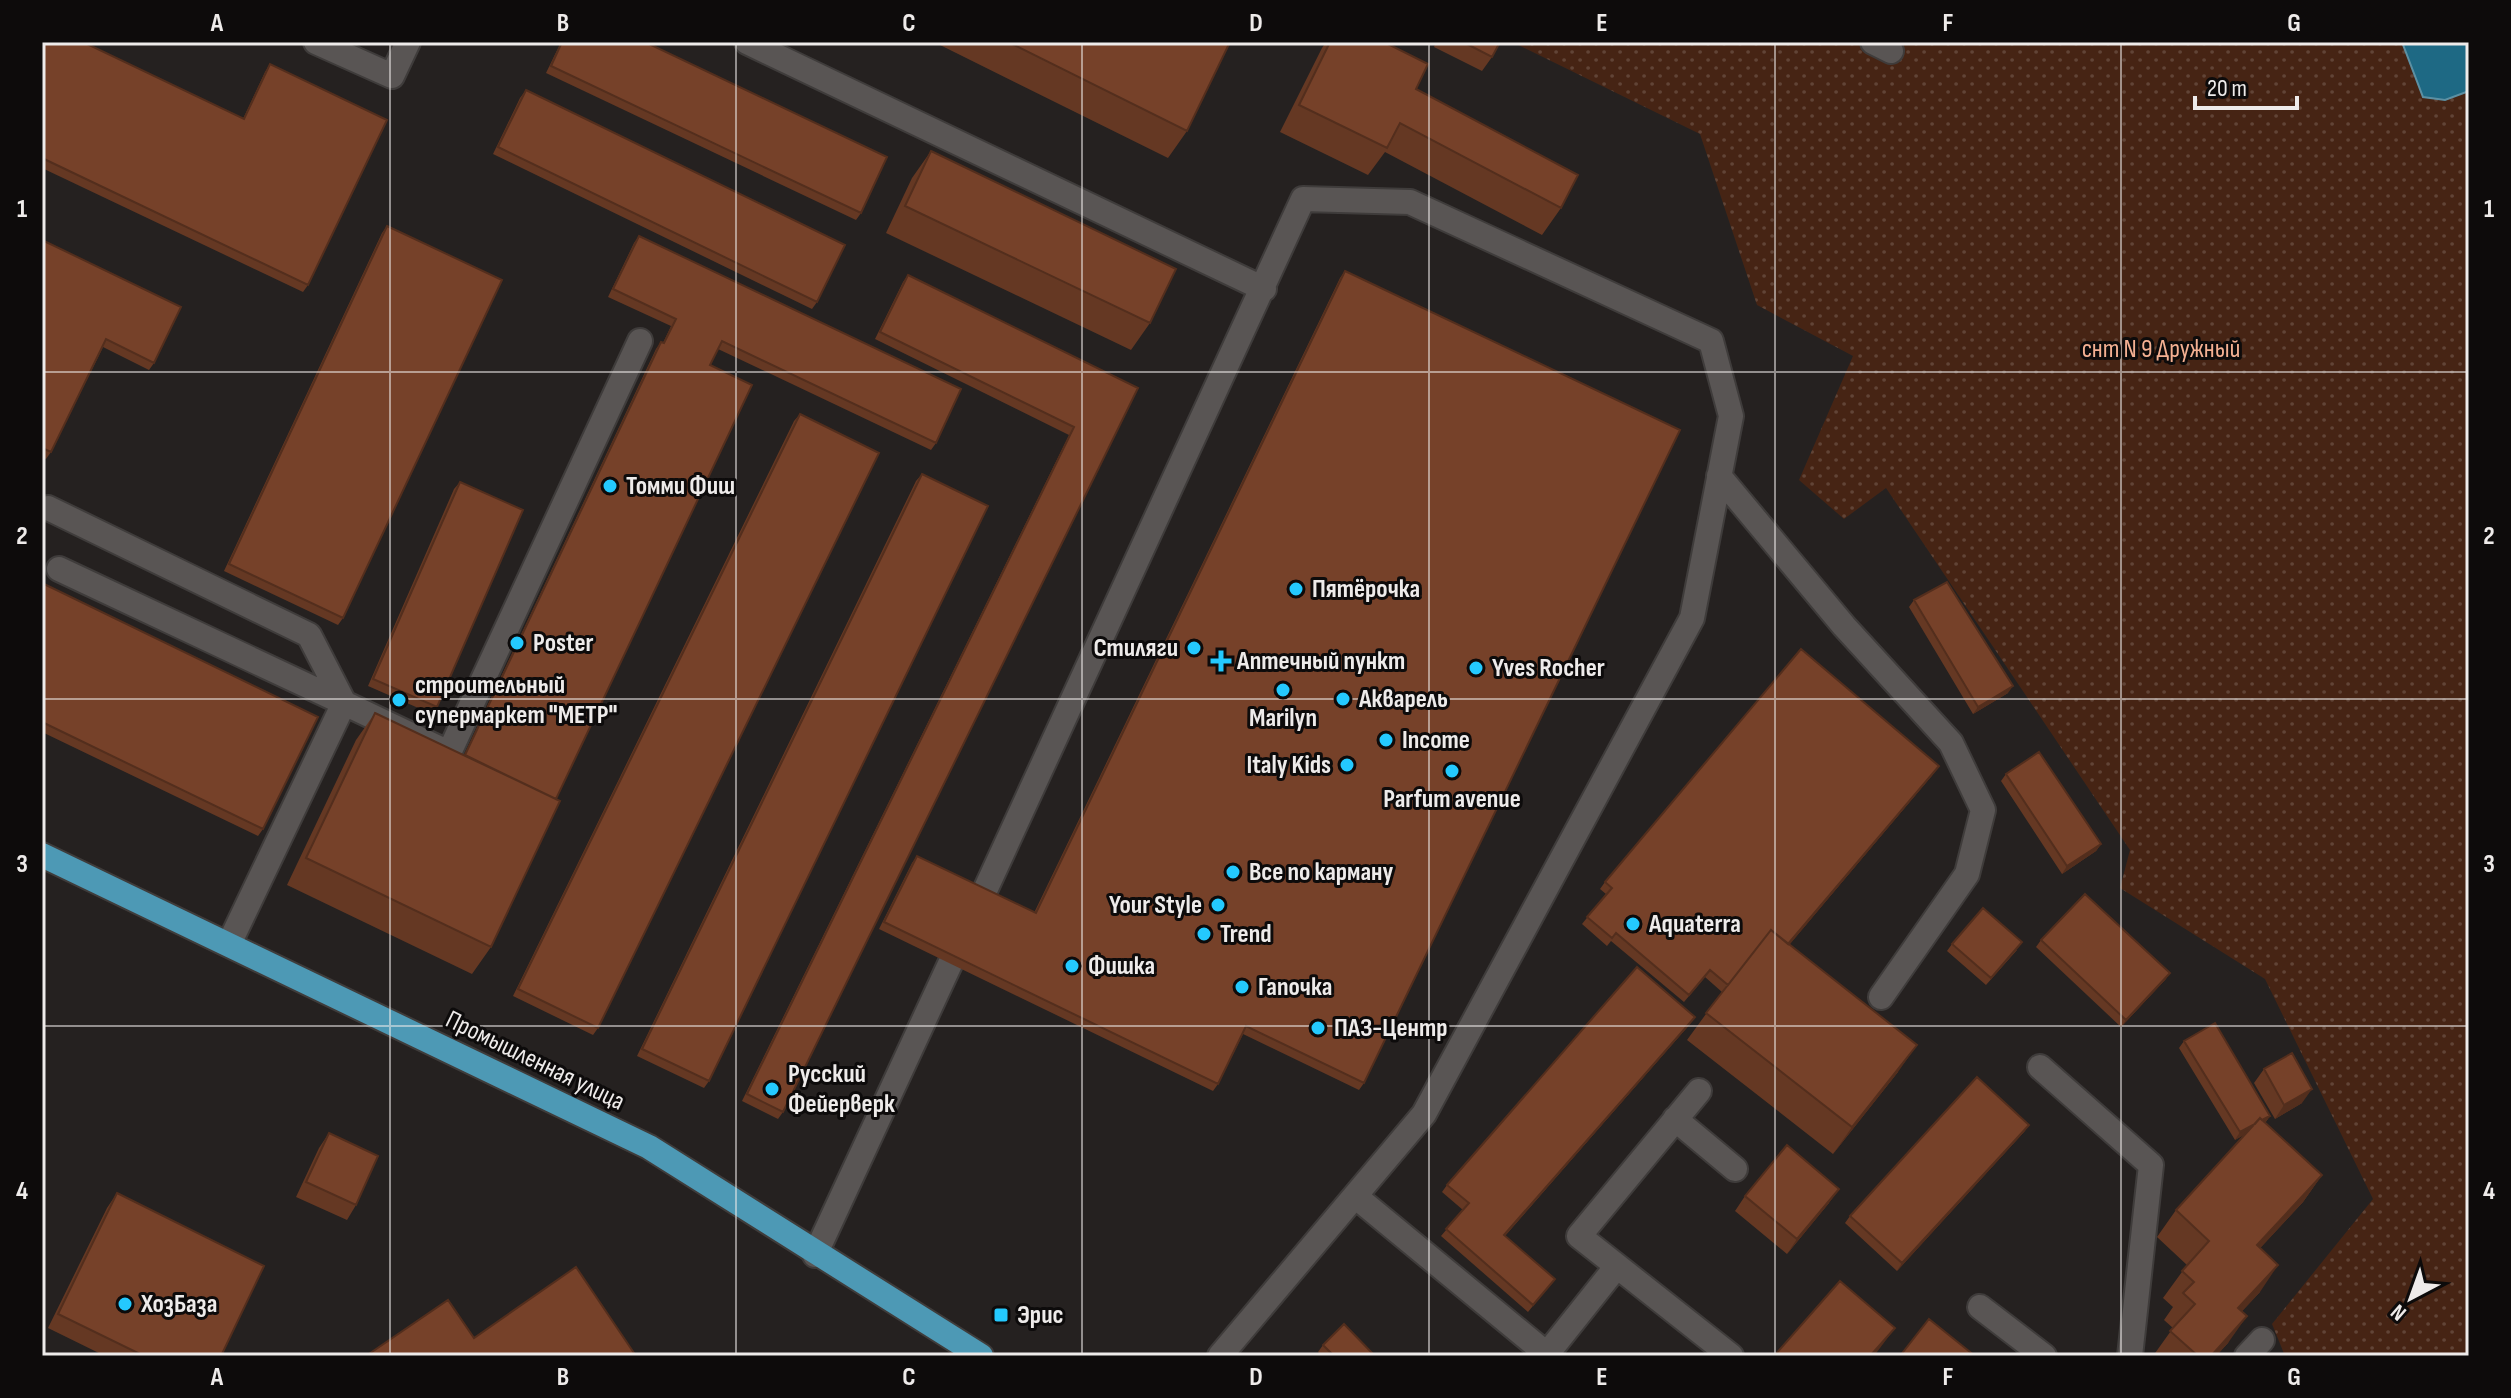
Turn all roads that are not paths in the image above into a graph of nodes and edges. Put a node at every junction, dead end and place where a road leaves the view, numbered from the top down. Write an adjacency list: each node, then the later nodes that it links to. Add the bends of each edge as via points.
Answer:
1 (316, 42): 2 (lane, via 392,76)
2 (408, 42)
3 (747, 42): 4 (lane)
4 (1264, 289): 6 (lane, via 1303,199 1410,202 1711,341 1731,416); 11 (lane)
5 (640, 341): 9 (lane, via 449,753)
6 (1719, 476): 14 (lane, via 1844,626 1951,743 1983,810 1967,874); 19 (lane, via 1692,618 1424,1114)
7 (48, 508): 9 (lane, via 309,635)
8 (59, 569): 9 (lane)
9 (344, 703): 12 (lane)
10 (42, 855): 12 (main road, Промышленная улица)
11 (982, 897)
12 (229, 944): 20 (main road, Промышленная улица, via 649,1147)
13 (950, 964): 20 (lane)
14 (1881, 997)
15 (2040, 1067): 28 (lane, via 2151,1165)
16 (1699, 1091): 17 (lane)
17 (1675, 1119): 18 (lane); 21 (lane, via 1579,1236)
18 (1735, 1169)
19 (1355, 1196): 23 (lane); 25 (lane)
20 (815, 1255): 24 (main road, Промышленная улица)
21 (1617, 1266): 23 (lane); 26 (lane)
22 (1980, 1307): 27 (lane)
23 (1548, 1355)
24 (981, 1356)
25 (1220, 1356)
26 (1731, 1356)
27 (2044, 1356)
28 (2130, 1356)

